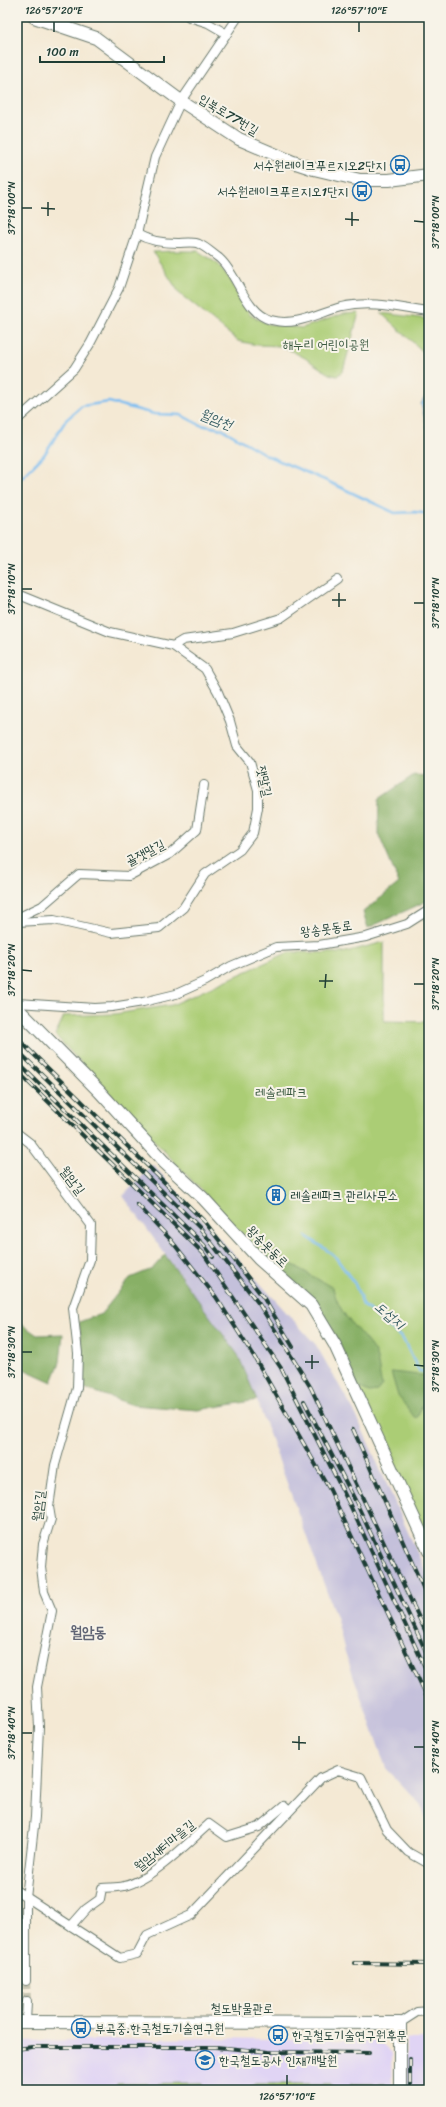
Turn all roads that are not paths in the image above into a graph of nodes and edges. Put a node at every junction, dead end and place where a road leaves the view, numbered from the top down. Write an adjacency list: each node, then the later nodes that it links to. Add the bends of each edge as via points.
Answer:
1 (34, 17): 5 (street, 입북로77번길, via 96,38)
2 (189, 17): 4 (street)
3 (238, 17): 4 (street)
4 (227, 34): 5 (street)
5 (181, 101): 6 (street, 입북로77번길, via 239,139 314,169 360,180 389,180); 7 (street, via 155,157)
6 (429, 175)
7 (137, 234): 8 (street, via 146,239 198,243 220,259 235,277 255,311 270,320 302,321 342,307 372,304); 9 (street, via 119,288 74,369)
8 (429, 312)
9 (17, 420)
10 (337, 579): 12 (street, via 281,618 233,633 183,640)
11 (17, 594): 12 (street, 잿말길, via 110,632)
12 (173, 646): 16 (street, 잿말길, via 204,668 218,692 237,746 250,762 258,790 258,808 253,833 240,850 205,874 183,908 159,928 111,933 54,920)
13 (204, 785): 15 (street, 골잿말길, via 197,830 170,854 129,876 79,874 42,906)
14 (429, 910): 17 (street, 왕송못동로, via 407,924 366,936 319,945 276,947 176,994 143,1002 95,1008)
15 (17, 918)
16 (17, 922)
17 (17, 1003)
18 (17, 1008): 20 (street, 왕송못동로, via 99,1091 164,1162 203,1198 259,1260 311,1305 335,1345)
19 (17, 1133): 24 (street, 월암길, via 30,1143 91,1225 90,1260 73,1308 78,1354 77,1388 55,1465 49,1507 51,1519 43,1544 41,1567 44,1592 52,1611 37,1687 39,1727 36,1816)
20 (429, 1551)
21 (286, 1808): 22 (street, via 321,1778 338,1770 361,1777 387,1830 408,1852); 25 (street, 월암새터마을길, via 259,1827 227,1837 210,1824 176,1854 138,1881 124,1887 102,1888 100,1900 86,1909); 25 (street, via 191,1915 147,1935 137,1954 120,1958)
22 (429, 1864)
23 (17, 1891): 24 (street)
24 (26, 1898): 25 (street); 26 (street, 월암길)
25 (71, 1926)
26 (26, 1981)
27 (26, 2001): 29 (street)
28 (429, 2011): 30 (street, via 417,2012)
29 (22, 2022): 30 (street, 철도박물관로)
30 (400, 2023): 31 (street)
31 (400, 2090)

